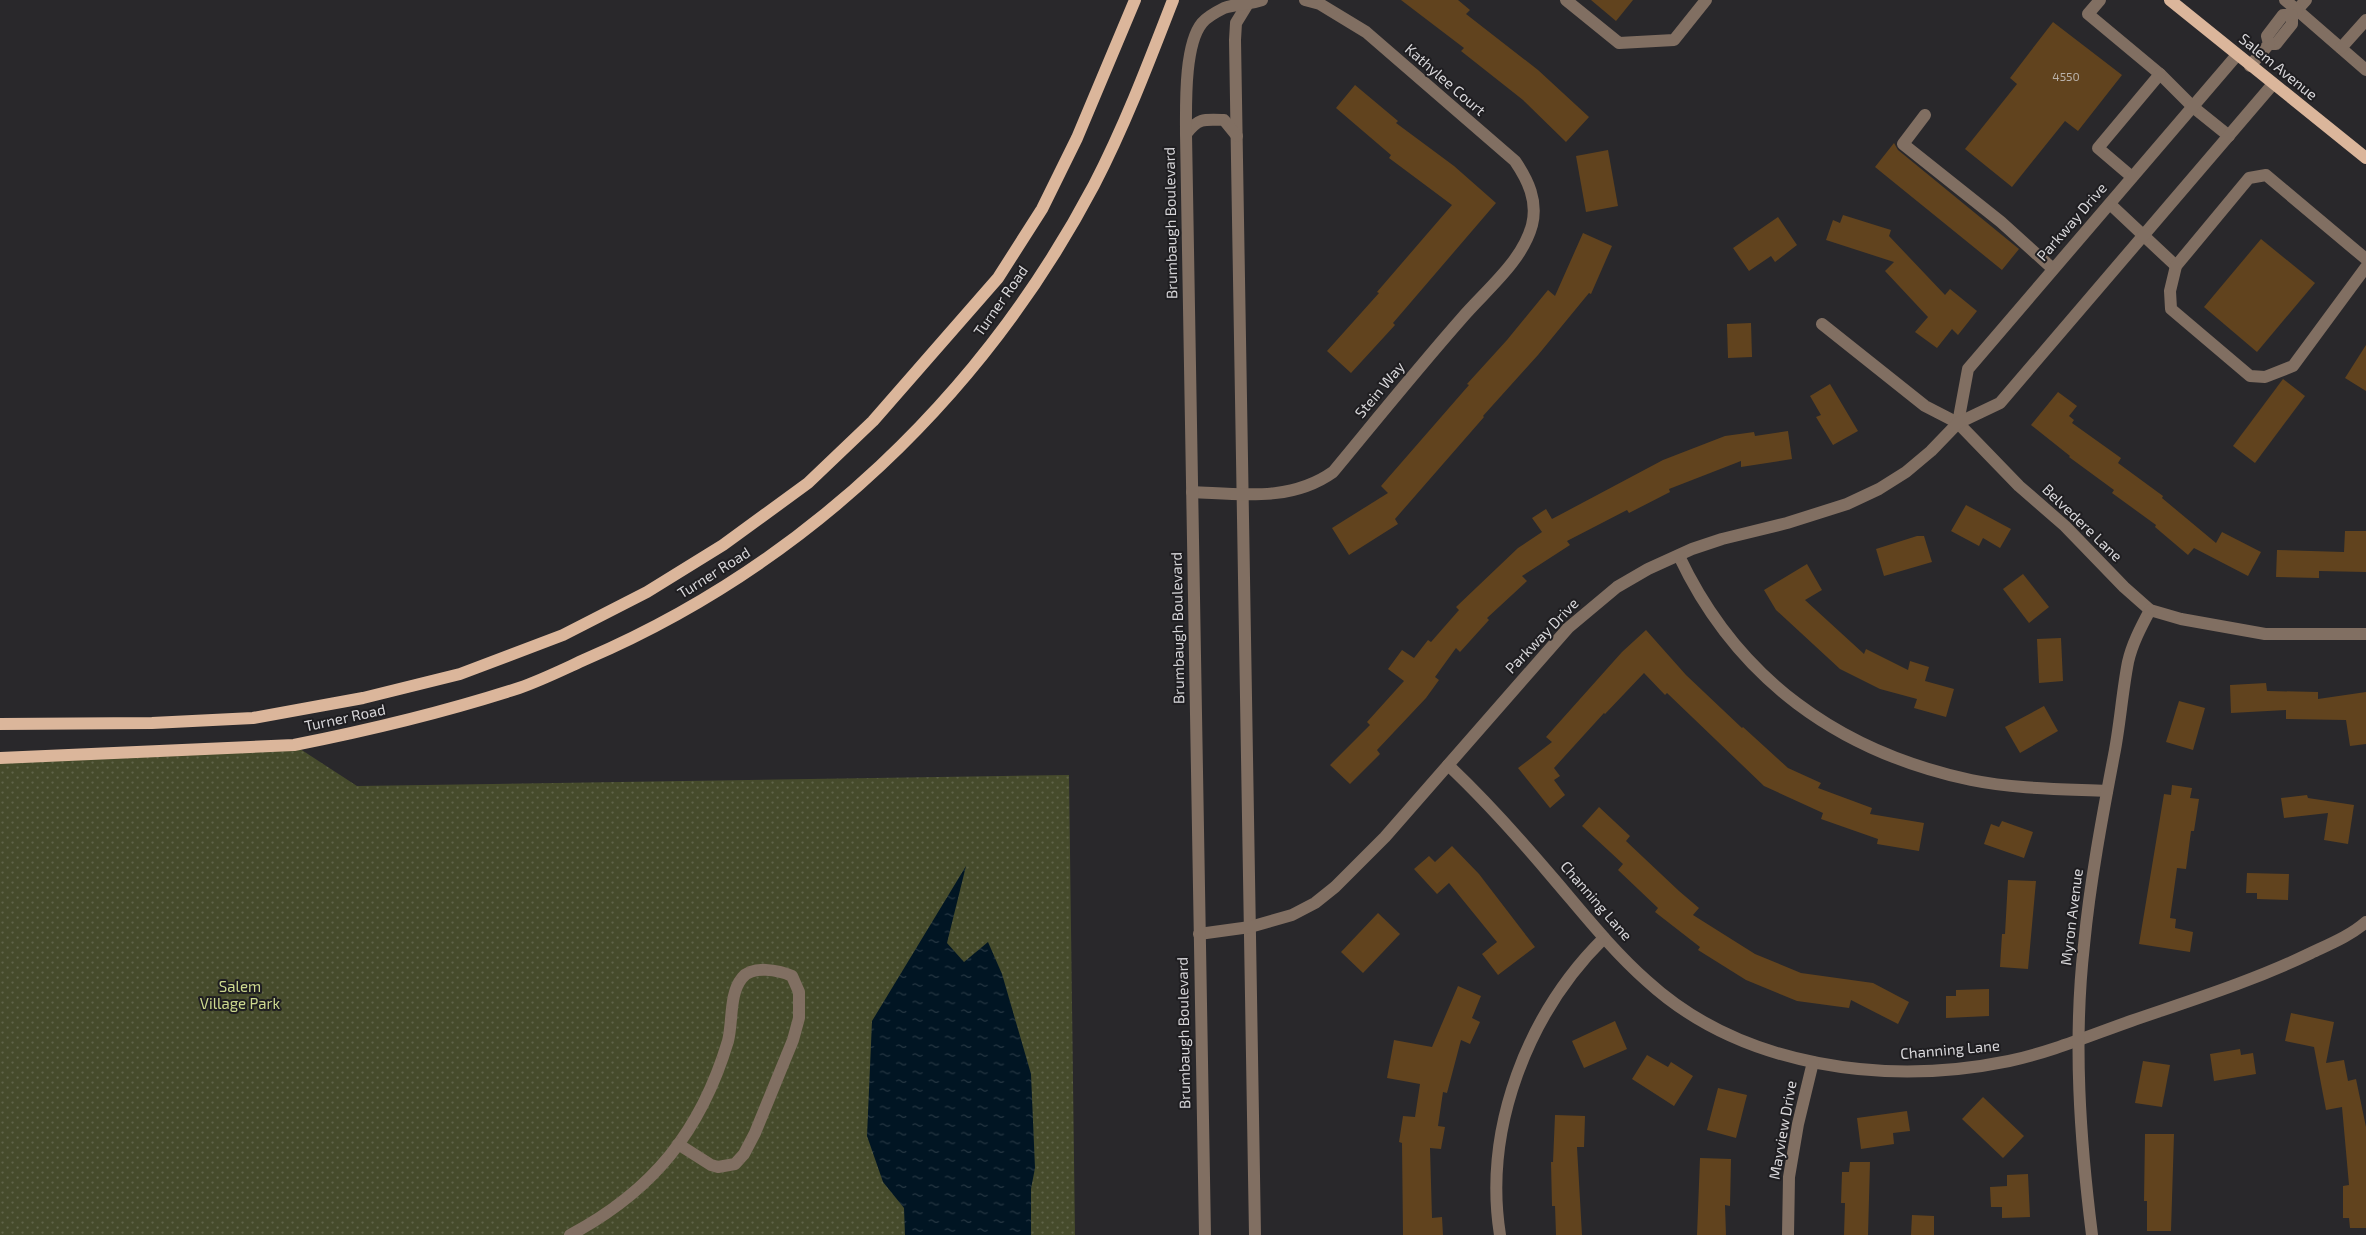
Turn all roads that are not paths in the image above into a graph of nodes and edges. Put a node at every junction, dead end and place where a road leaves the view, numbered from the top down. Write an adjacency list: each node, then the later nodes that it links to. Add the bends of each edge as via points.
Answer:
1 (1135, 0): 41 (main road, Turner Road, via 1077,138 1042,209 998,278 873,421 808,483 716,549 647,592 563,635 460,674 362,698 253,718 152,723)
2 (1173, 0): 42 (main road, Turner Road, via 1126,120 1093,186 1004,329 942,405 868,477 795,539 705,600 619,645 521,687 342,736 294,745)
3 (1262, 0): 11 (street)
4 (1304, 0): 28 (street, Kathylee Court, via 1320,4 1366,32 1515,161 1532,192)
5 (1566, 0): 6 (street, via 1619,43 1674,40)
6 (1706, 0)
7 (2100, 0): 18 (street, via 2088,14)
8 (2170, 0): 15 (main road, Salem Avenue)
9 (2285, 0): 12 (street)
10 (2306, 0): 12 (street)
11 (1247, 5): 22 (street, via 1225,8 1202,23 1192,43); 23 (street, via 1236,23 1234,40)
12 (2295, 12): 14 (street); 16 (street, via 2283,15 2268,36 2269,44)
13 (2366, 20): 14 (street)
14 (2340, 48): 17 (street)
15 (2236, 55): 16 (main road, Salem Avenue); 20 (street, Parkway Drive)
16 (2250, 66): 19 (main road, Salem Avenue)
17 (2366, 70)
18 (2160, 74): 20 (street); 26 (street, via 2098,148)
19 (2273, 84): 24 (street, Parkway Drive); 25 (main road, Salem Avenue)
20 (2193, 107): 24 (street); 26 (street, Parkway Drive)
21 (1925, 115): 33 (street, via 1902,144 2001,222)
22 (1186, 134): 23 (street, Brumbaugh Boulevard, via 1194,123 1206,119 1224,120); 36 (street, Brumbaugh Boulevard)
23 (1237, 136): 37 (street)
24 (2229, 136): 29 (street, Parkway Drive)
25 (2366, 158)
26 (2132, 177): 27 (street, Parkway Drive)
27 (2110, 204): 29 (street); 33 (street, Parkway Drive)
28 (1534, 211): 37 (street, Stein Way, via 1527,238 1510,266 1332,472 1302,489)
29 (2144, 235): 31 (street); 35 (street, Parkway Drive, via 2000,403)
30 (2366, 259): 31 (street, via 2266,175 2249,178)
31 (2176, 266): 32 (street, via 2170,290 2171,309 2250,376 2265,377 2293,366)
32 (2366, 267)
33 (2053, 269): 35 (street, Parkway Drive, via 1968,370)
34 (1822, 324): 35 (street, Belvedere Lane, via 1925,406)
35 (1958, 423): 38 (street, Parkway Drive, via 1906,472 1879,489 1847,504 1722,539); 39 (street, Belvedere Lane, via 2019,486 2065,526)
36 (1192, 492): 37 (street, Stein Way); 47 (street, Brumbaugh Boulevard)
37 (1243, 494): 46 (street)
38 (1679, 556): 43 (street, Parkway Drive, via 1617,587 1568,628); 44 (street, via 1695,591 1742,654 1810,713 1844,735 1879,752 1972,780)
39 (2150, 610): 40 (street, Belvedere Lane, via 2265,634); 44 (street, Myron Avenue, via 2128,662)
40 (2366, 634)
41 (0, 724)
42 (0, 758)
43 (1448, 765): 46 (street, Parkway Drive, via 1335,888 1292,915); 48 (street, Channing Lane, via 1536,858)
44 (2107, 791): 49 (street, Myron Avenue, via 2084,946)
45 (2365, 924): 49 (street, Channing Lane, via 2272,972)
46 (1250, 927): 47 (street, Parkway Drive); 54 (street)
47 (1199, 934): 53 (street, Brumbaugh Boulevard)
48 (1604, 938): 50 (street, Channing Lane, via 1645,980 1687,1011 1754,1045); 55 (street, via 1547,1010 1521,1065 1501,1136 1496,1181)
49 (2078, 1040): 50 (street, Channing Lane, via 2024,1058 1947,1069 1858,1069); 57 (street, Myron Avenue, via 2082,1153)
50 (1813, 1062): 56 (street, Mayview Drive, via 1789,1177)
51 (678, 1144): 51 (street, via 718,1168 735,1164 744,1154 793,1040 799,992 792,976 760,970 742,977 714,1082 700,1112); 52 (street, via 655,1173 625,1201)
52 (570, 1235)
53 (1205, 1235)
54 (1255, 1235)
55 (1500, 1235)
56 (1788, 1235)
57 (2092, 1235)

